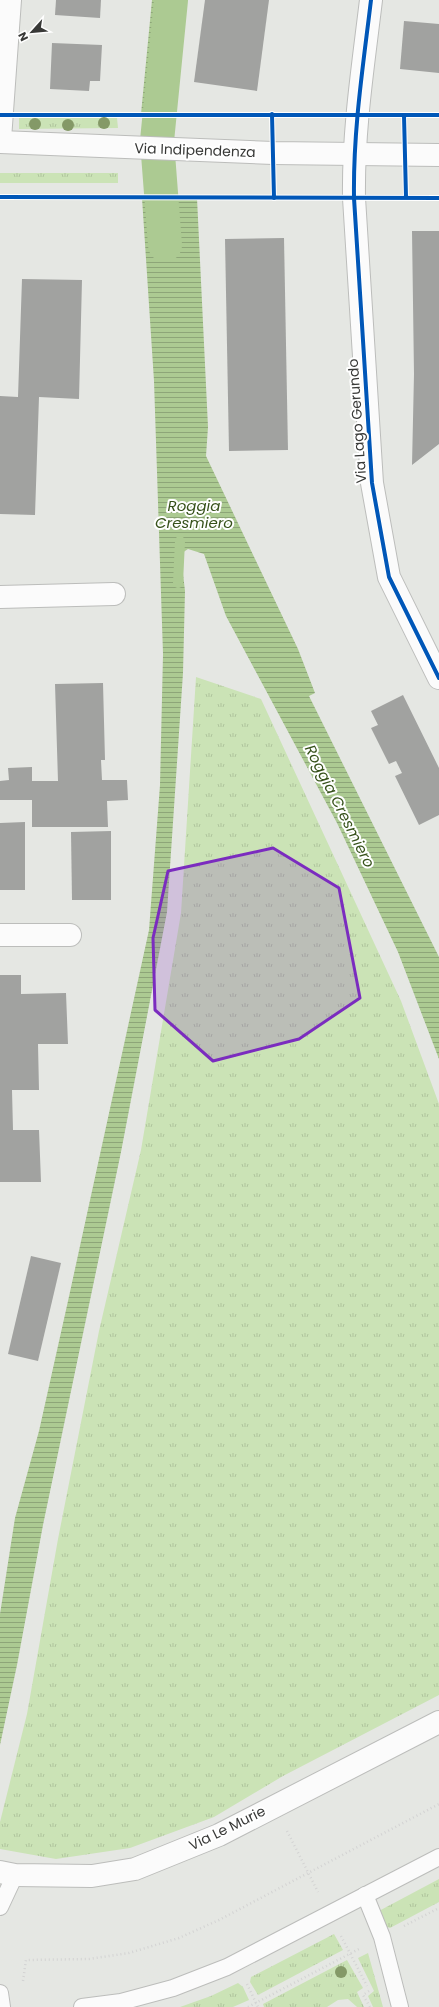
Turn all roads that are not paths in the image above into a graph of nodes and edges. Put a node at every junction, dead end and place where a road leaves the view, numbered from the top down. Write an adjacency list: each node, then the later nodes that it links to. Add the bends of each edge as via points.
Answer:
1 (10, 0): 3 (street)
2 (371, 0): 5 (street, Via Lago Gerundo, via 356,114)
3 (0, 139)
4 (0, 142): 5 (street, Via Indipendenza)
5 (354, 155): 6 (street, Via Indipendenza); 9 (street, Via Lago Gerundo, via 354,198 372,483 389,577)
6 (439, 155)
7 (114, 594): 8 (street)
8 (0, 597)
9 (439, 678)
10 (70, 935): 11 (street)
11 (0, 936)
12 (439, 1722): 14 (street, Via Le Murie, via 219,1835 135,1869 92,1876)
13 (439, 1856): 15 (lane)
14 (7, 1873): 16 (lane)
15 (365, 1895): 19 (lane, via 214,1972 174,1988 128,2000); 20 (lane, via 382,1937)
16 (0, 1907)
17 (0, 1994): 18 (lane)
18 (2, 2007)
19 (82, 2007)
20 (400, 2007)

